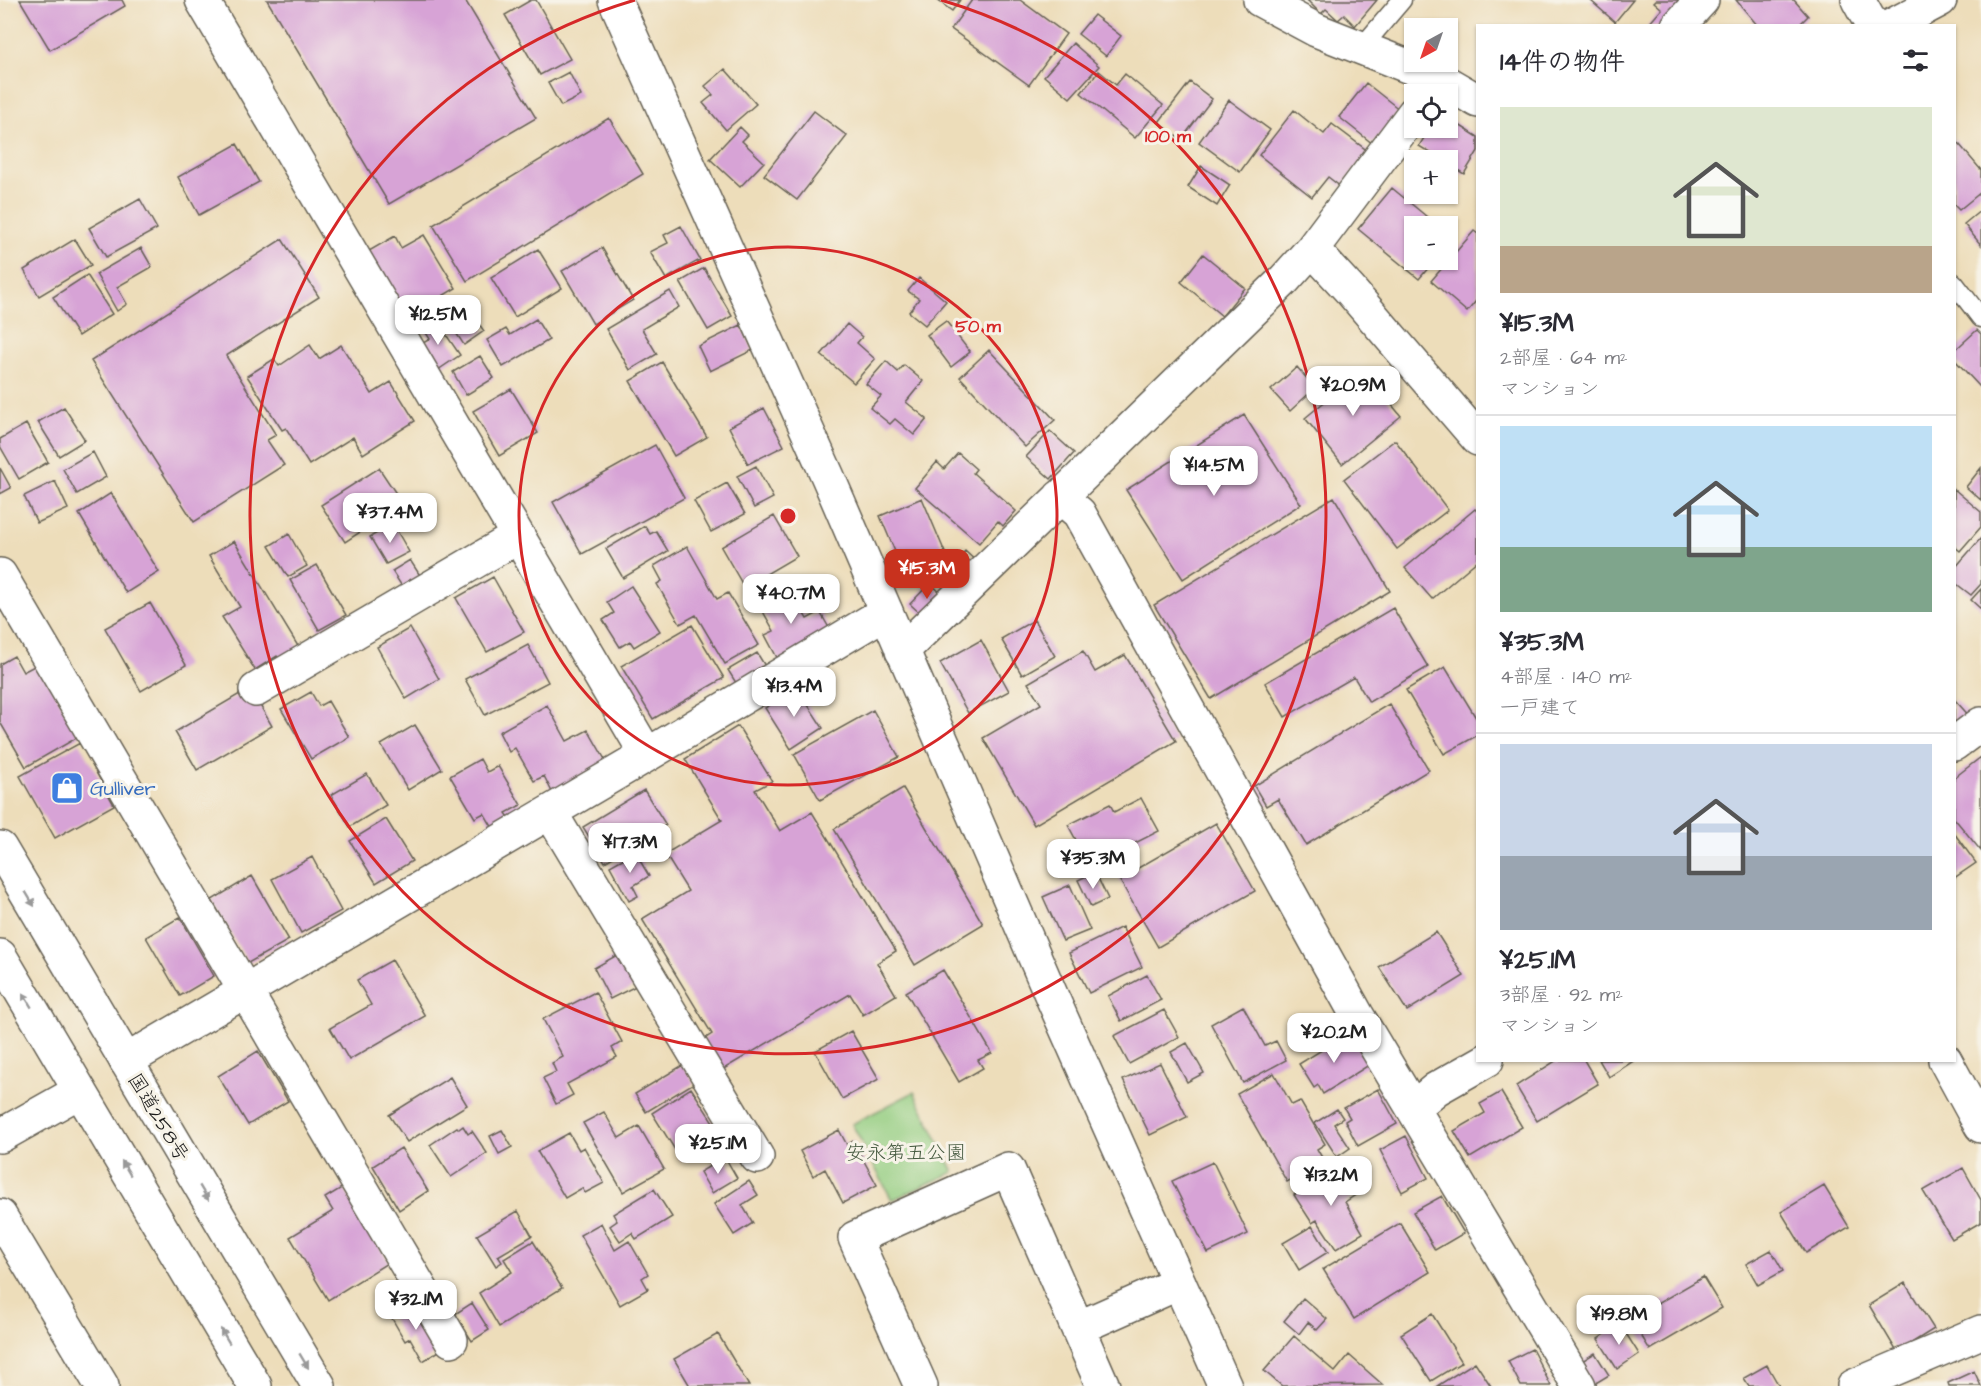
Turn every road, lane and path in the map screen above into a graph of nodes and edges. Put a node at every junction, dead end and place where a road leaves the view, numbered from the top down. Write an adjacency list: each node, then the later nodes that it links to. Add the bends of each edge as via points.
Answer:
1 (202, 0): 21 (main road)
2 (615, 0): 23 (main road)
3 (1260, 0): 11 (main road, via 1316,30)
4 (1402, 0): 11 (lane)
5 (1702, 0): 8 (main road)
6 (1858, 0): 9 (main road)
7 (1940, 0): 10 (main road)
8 (1680, 24)
9 (1873, 24)
10 (1895, 24)
11 (1362, 47): 12 (main road)
12 (1429, 84)
13 (1458, 95): 14 (main road)
14 (1476, 100)
15 (1404, 125): 16 (main road)
16 (1312, 249): 19 (main road); 20 (main road)
17 (1956, 286): 18 (lane)
18 (1981, 318)
19 (1476, 437)
20 (1060, 497): 24 (main road); 37 (main road, via 1079,513 1357,1015)
21 (517, 537): 25 (main road); 28 (main road)
22 (0, 575): 32 (main road)
23 (886, 612): 24 (main road); 28 (main road)
24 (903, 651): 42 (main road)
25 (256, 690)
26 (1981, 724): 27 (main road)
27 (1956, 743)
28 (647, 755): 29 (main road)
29 (550, 812): 32 (main road); 40 (main road)
30 (0, 848): 33 (main road, 国道258号, one-way to 33)
31 (0, 956): 36 (main road, one-way to 31)
32 (244, 992): 33 (main road); 45 (main road)
33 (126, 1061): 48 (main road, 国道258号, one-way to 48)
34 (1483, 1062): 37 (main road, via 1436,1089)
35 (1946, 1062): 38 (main road)
36 (80, 1090): 39 (main road); 47 (main road, one-way to 36)
37 (1413, 1108): 52 (main road)
38 (1981, 1126)
39 (0, 1136)
40 (757, 1158)
41 (0, 1216): 46 (main road)
42 (1179, 1283): 43 (main road); 51 (main road)
43 (1078, 1328): 49 (main road, via 1008,1169 855,1238); 50 (main road)
44 (1981, 1332): 53 (main road)
45 (451, 1340)
46 (102, 1386)
47 (255, 1386)
48 (319, 1386)
49 (921, 1386)
50 (1103, 1386)
51 (1225, 1386)
52 (1579, 1386)
53 (1854, 1386)

